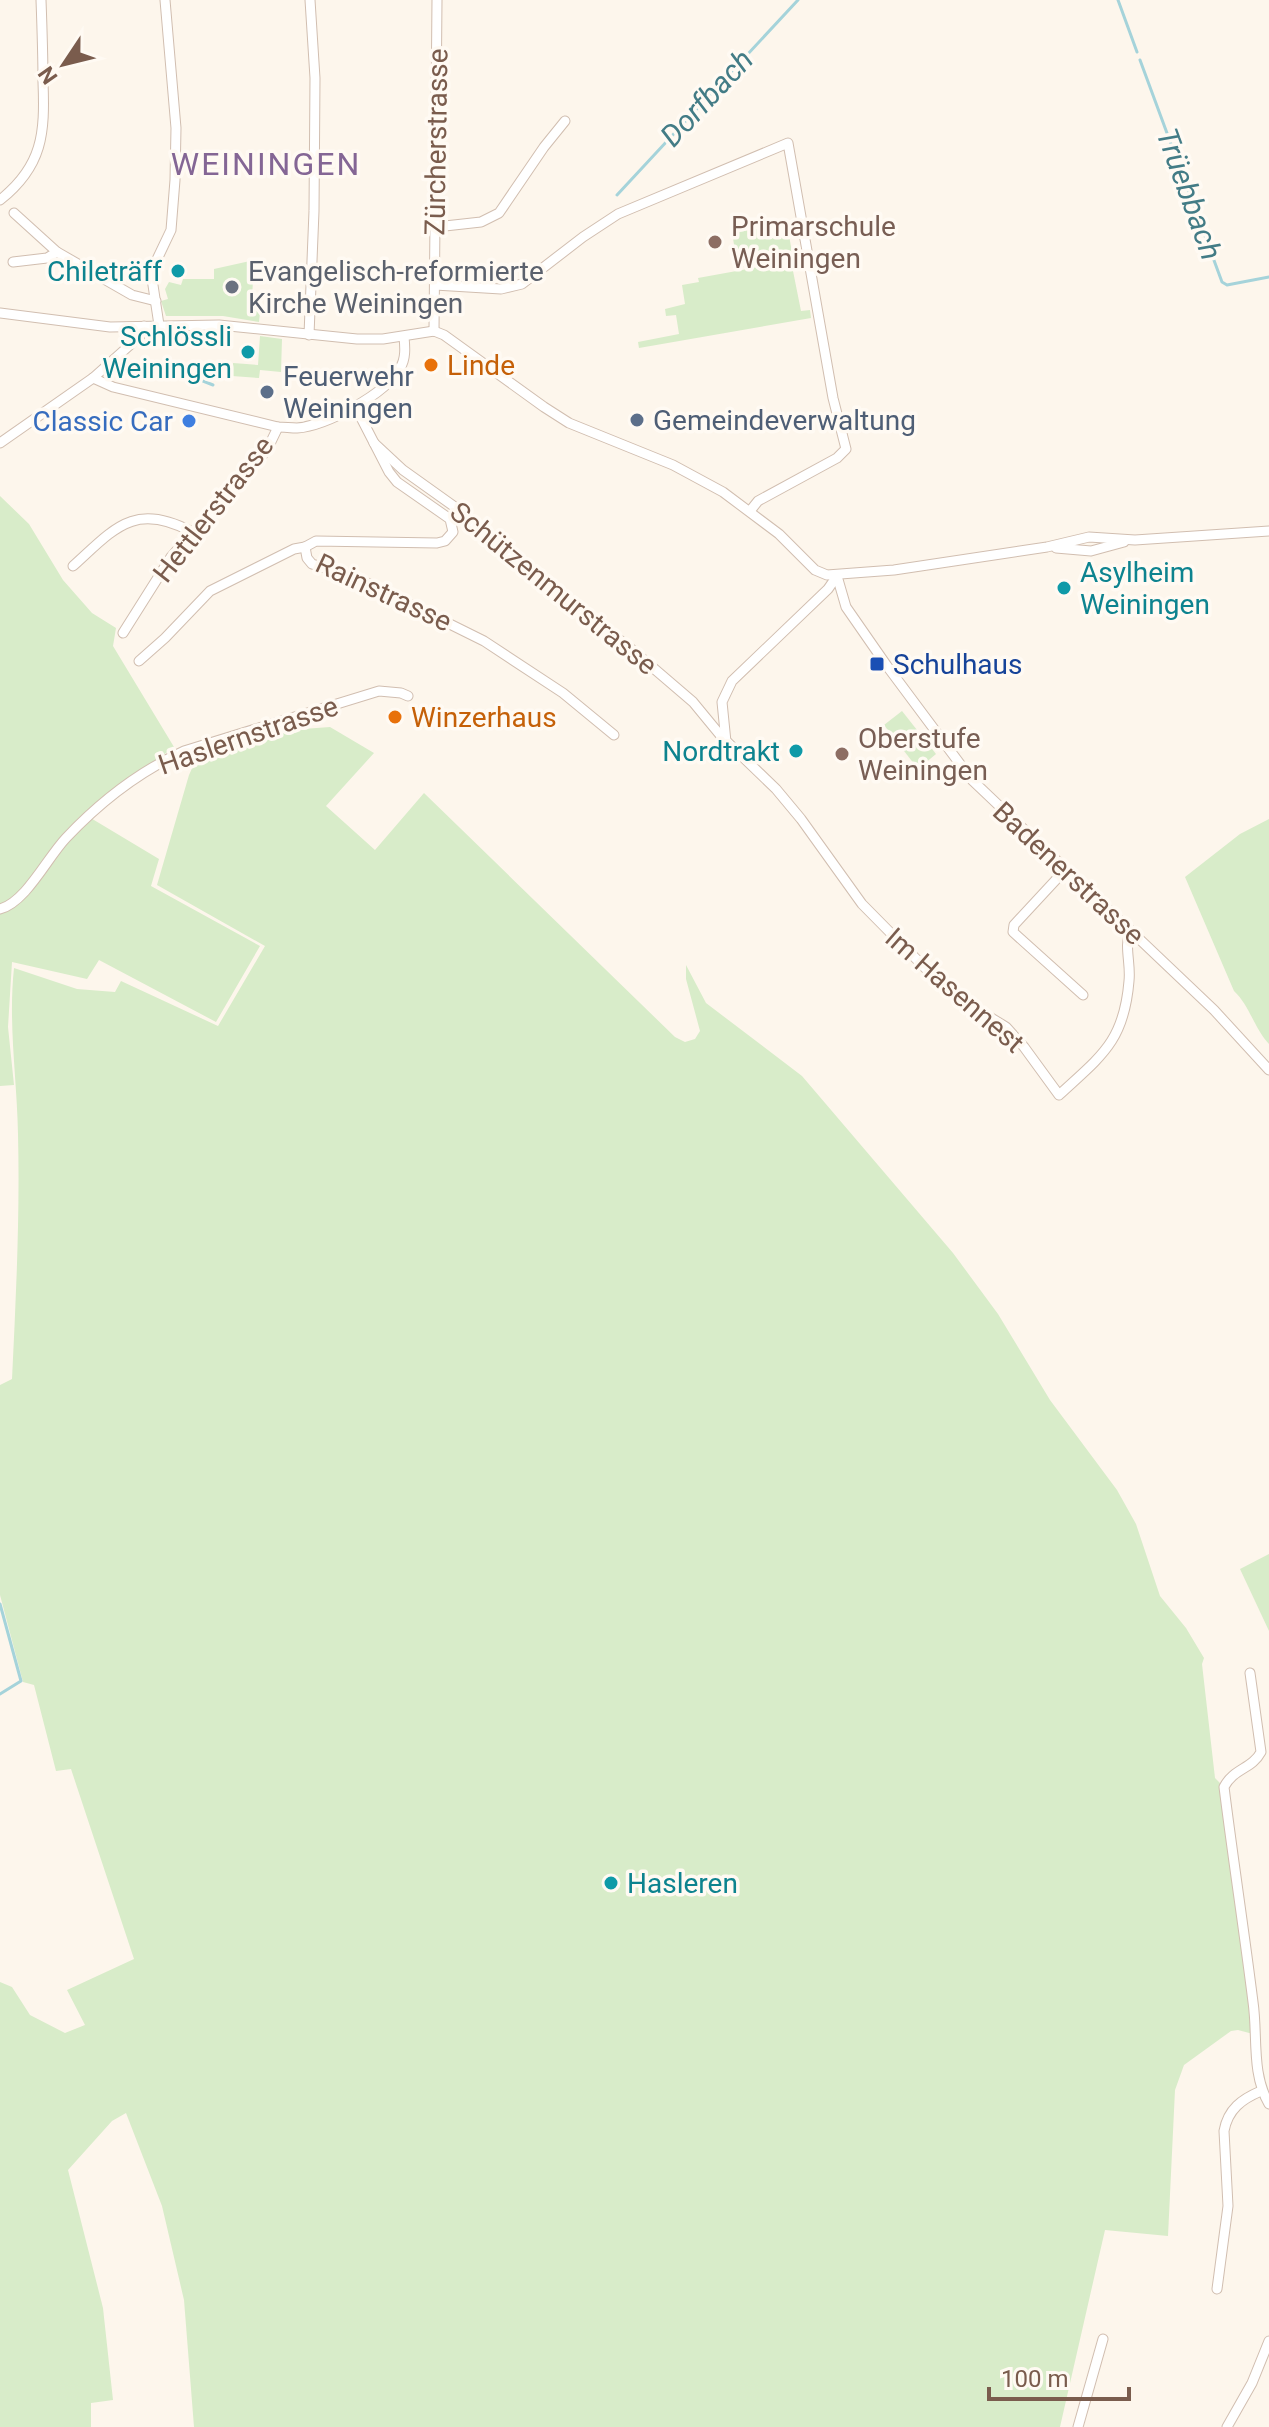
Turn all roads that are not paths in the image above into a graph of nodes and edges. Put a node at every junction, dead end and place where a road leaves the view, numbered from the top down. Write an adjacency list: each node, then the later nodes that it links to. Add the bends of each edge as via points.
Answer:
1 (41, 0): 6 (street, via 45,125 32,163)
2 (165, 0): 12 (street, via 175,180 171,230 151,272)
3 (310, 0): 17 (street, via 315,78)
4 (437, 0): 8 (street, Zürcherstrasse)
5 (565, 121): 8 (street, via 499,213 481,222)
6 (0, 200)
7 (14, 213): 9 (street)
8 (436, 227): 11 (street, Zürcherstrasse)
9 (57, 252): 10 (street); 12 (street, via 132,295)
10 (13, 262)
11 (435, 285): 16 (street, Zürcherstrasse); 24 (street, via 501,289 522,284 618,214 788,143 846,449 758,501)
12 (156, 301): 14 (street)
13 (0, 313): 15 (street, via 110,327)
14 (159, 325): 15 (street); 17 (street)
15 (144, 326): 19 (street, via 140,336)
16 (434, 331): 18 (street); 24 (street, via 569,423 673,465)
17 (309, 335): 18 (street)
18 (404, 337): 20 (street, via 398,372)
19 (93, 378): 21 (street); 22 (street)
20 (355, 406): 21 (street, via 307,426); 23 (street, Rainstrasse)
21 (278, 427): 26 (street, Hettlerstrasse, via 267,450)
22 (0, 443)
23 (374, 443): 27 (street, Rainstrasse, via 397,482 450,519 450,538 437,543 329,540); 34 (street, Schützenmurstrasse, via 671,683)
24 (750, 511): 29 (street, via 815,570)
25 (1269, 531): 29 (street, via 1135,540 1089,537)
26 (192, 532): 28 (street, via 152,517 135,518 112,530); 30 (street, Hettlerstrasse)
27 (305, 547): 31 (street, via 210,591); 33 (street, Rainstrasse, via 312,564 357,578 484,641 563,693)
28 (73, 566)
29 (837, 576): 34 (street, via 732,681 722,702); 35 (street, Badenerstrasse, via 846,607 956,761)
30 (123, 633)
31 (139, 661)
32 (408, 696): 36 (street, Haslernstrasse, via 379,691 161,761 85,819 17,900)
33 (614, 735)
34 (726, 742): 37 (street, Im Hasennest, via 776,789 862,904 937,980 1006,1027 1059,1095 1109,1047 1120,1028 1130,978)
35 (1065, 870): 37 (street, Badenerstrasse); 38 (street, via 1013,932)
36 (0, 909)
37 (1130, 930): 39 (street, Badenerstrasse)
38 (1083, 995)
39 (1269, 1070)
40 (1250, 1673): 41 (street, via 1261,1752 1224,1787)
41 (1261, 2091): 42 (street); 43 (street, via 1237,2104 1226,2121 1228,2206)
42 (1269, 2104)
43 (1217, 2289)
44 (1103, 2339): 46 (street)
45 (1269, 2341): 47 (street)
46 (1078, 2427)
47 (1227, 2427)

